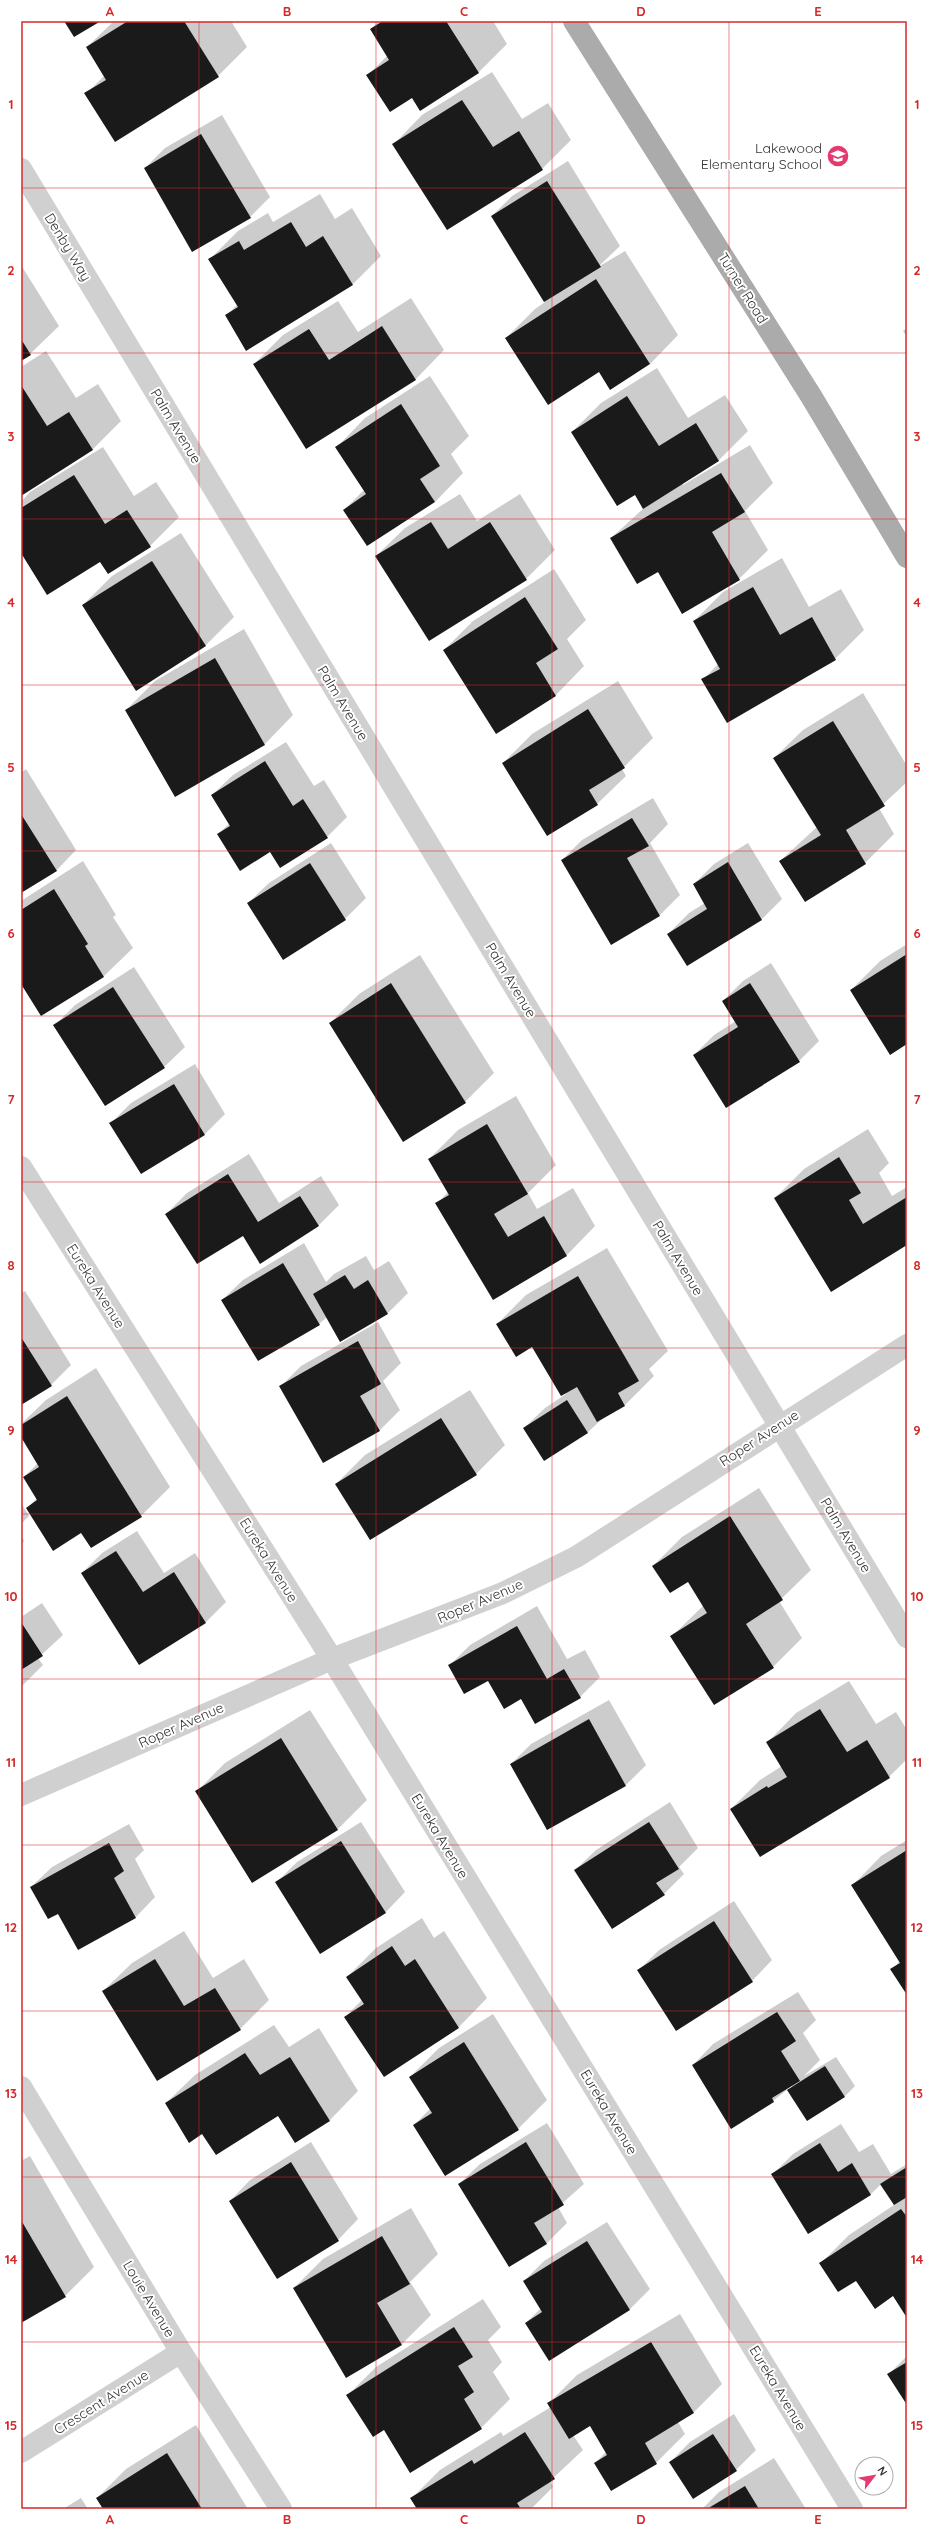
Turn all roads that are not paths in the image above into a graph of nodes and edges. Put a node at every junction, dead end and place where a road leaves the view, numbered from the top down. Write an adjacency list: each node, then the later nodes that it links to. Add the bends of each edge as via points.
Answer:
1 (574, 21): 4 (main road, Turner Road, via 810,396)
2 (21, 170): 3 (street, Denby Way)
3 (114, 324): 7 (street, Palm Avenue)
4 (907, 557)
5 (21, 1166): 9 (street, Eureka Avenue)
6 (907, 1345): 7 (street, Roper Avenue)
7 (779, 1425): 8 (street, Palm Avenue); 9 (street, Roper Avenue, via 576,1557 504,1593)
8 (907, 1637)
9 (332, 1659): 10 (street, Roper Avenue); 15 (street, Eureka Avenue)
10 (21, 1795)
11 (21, 2088): 12 (street, Louie Avenue)
12 (181, 2352): 13 (street, Crescent Avenue); 14 (street, Louie Avenue)
13 (21, 2452)
14 (281, 2509)
15 (852, 2509)

